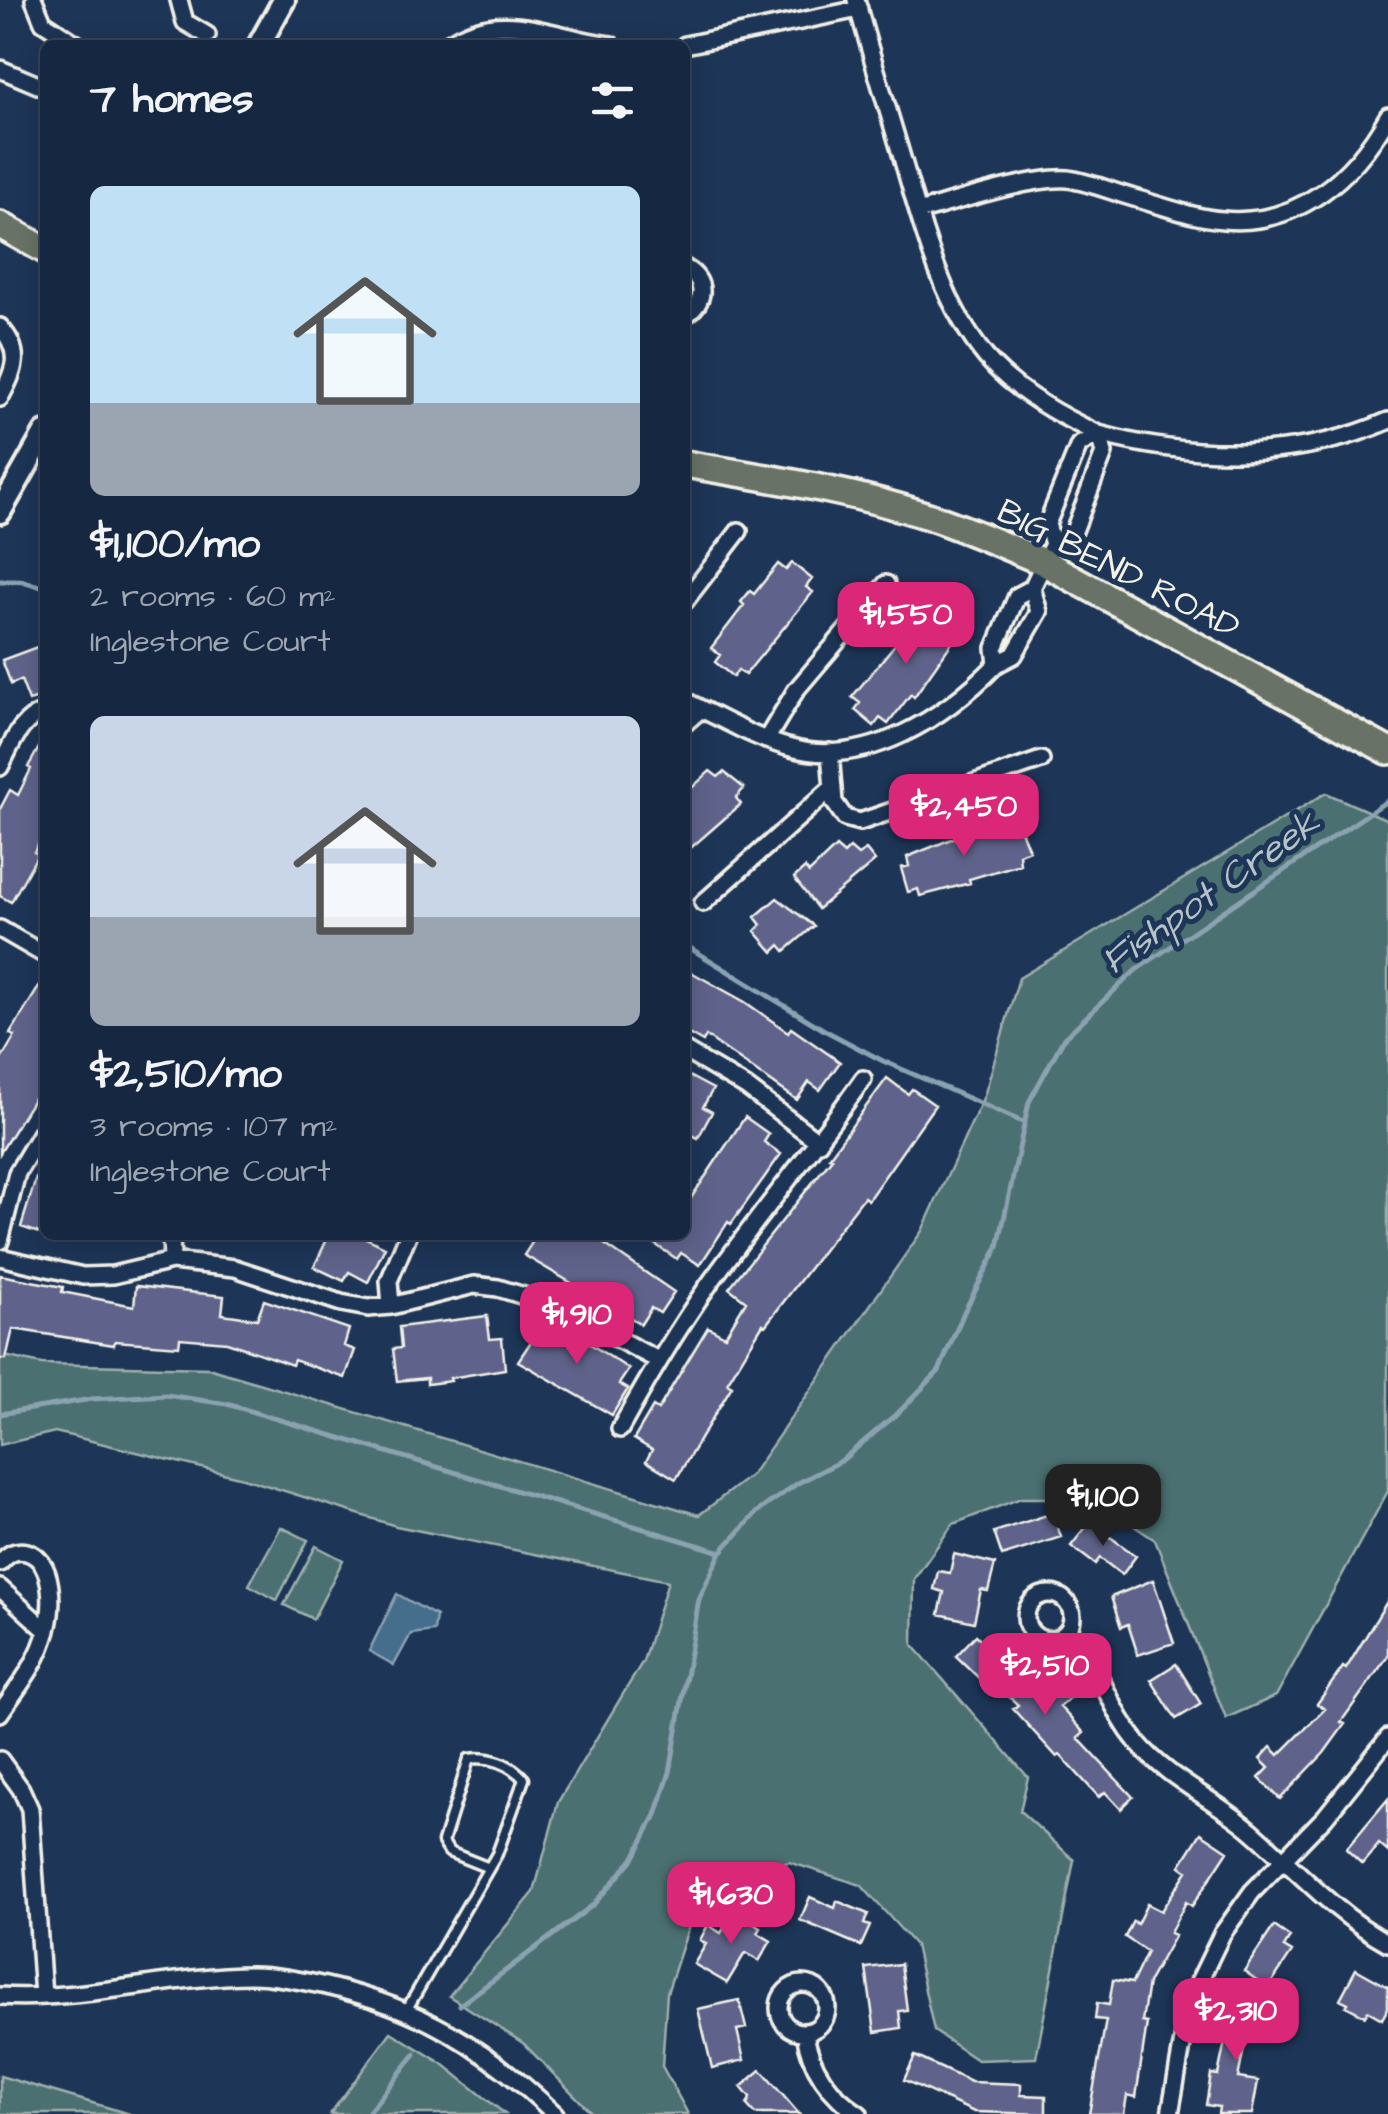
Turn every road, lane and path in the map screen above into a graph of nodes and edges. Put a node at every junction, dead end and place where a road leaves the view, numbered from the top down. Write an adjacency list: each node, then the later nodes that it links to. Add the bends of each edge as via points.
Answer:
1 (34, 0): 6 (street, via 43,22)
2 (179, 0): 5 (street, via 184,22)
3 (284, 0): 7 (street)
4 (858, 5): 10 (street); 14 (street)
5 (207, 35)
6 (70, 40)
7 (262, 40)
8 (455, 40): 9 (street, via 498,24)
9 (583, 40)
10 (690, 44)
11 (0, 69): 12 (street)
12 (40, 86)
13 (1388, 116): 14 (street, via 1340,181 1273,216 1222,220 1056,179)
14 (918, 212): 22 (street, via 949,296 988,359 1038,400)
15 (0, 225): 16 (main road)
16 (40, 246)
17 (690, 272): 18 (street, via 702,293)
18 (690, 312)
19 (0, 327): 20 (street, via 16,350 16,366)
20 (0, 398)
21 (1388, 422): 22 (street, via 1308,445 1248,452 1181,451)
22 (1098, 434): 27 (street, via 1079,445 1072,460 1047,524); 27 (street, via 1104,452 1072,536)
23 (40, 442): 25 (street)
24 (690, 465): 27 (main road, BIG BEND ROAD, via 868,499)
25 (0, 512)
26 (739, 531): 30 (street)
27 (1048, 553): 29 (street); 37 (main road, BIG BEND ROAD)
28 (886, 584): 36 (street, via 796,690)
29 (1032, 588): 31 (street, via 1017,596 995,648); 31 (street, via 1039,612 1014,655)
30 (690, 595)
31 (997, 664): 38 (street, via 967,695 890,740)
32 (690, 704): 33 (street)
33 (701, 709): 35 (street); 36 (street)
34 (40, 713): 40 (street, via 24,724)
35 (690, 719)
36 (766, 740): 38 (street)
37 (1388, 750)
38 (830, 752): 41 (street)
39 (1041, 760): 41 (street, via 860,822 845,818)
40 (0, 767)
41 (833, 787): 42 (street)
42 (703, 903)
43 (0, 929): 44 (street)
44 (40, 952)
45 (690, 1055): 48 (street)
46 (862, 1080): 48 (street)
47 (40, 1134): 49 (street, via 17,1173)
48 (819, 1142): 55 (street)
49 (0, 1240)
50 (171, 1240): 53 (street)
51 (406, 1240): 54 (street, via 389,1281)
52 (0, 1257): 53 (street, via 83,1276)
53 (172, 1261): 54 (street, via 235,1268 341,1304)
54 (391, 1306): 55 (street, via 474,1286 498,1288 550,1304)
55 (658, 1360): 56 (street)
56 (620, 1430)
57 (0, 1563): 59 (street, via 21,1550 46,1568)
58 (0, 1588): 59 (street)
59 (47, 1631): 61 (street, via 35,1663)
60 (1067, 1632): 64 (street, via 1138,1743)
61 (0, 1714)
62 (1388, 1738): 64 (street)
63 (0, 1760): 68 (street, via 30,1808)
64 (1283, 1862): 66 (street); 73 (street, via 1246,1900 1202,1970 1190,2000)
65 (489, 1868): 65 (lane, via 524,1778 482,1757 469,1759 443,1842 449,1852); 69 (lane)
66 (1388, 1943)
67 (0, 1996): 68 (street)
68 (43, 1996): 69 (street, via 252,1975 310,1982)
69 (407, 2009): 71 (street, via 457,2036)
70 (805, 2032): 72 (street, via 818,2072)
71 (555, 2114)
72 (858, 2114)
73 (1170, 2114)

